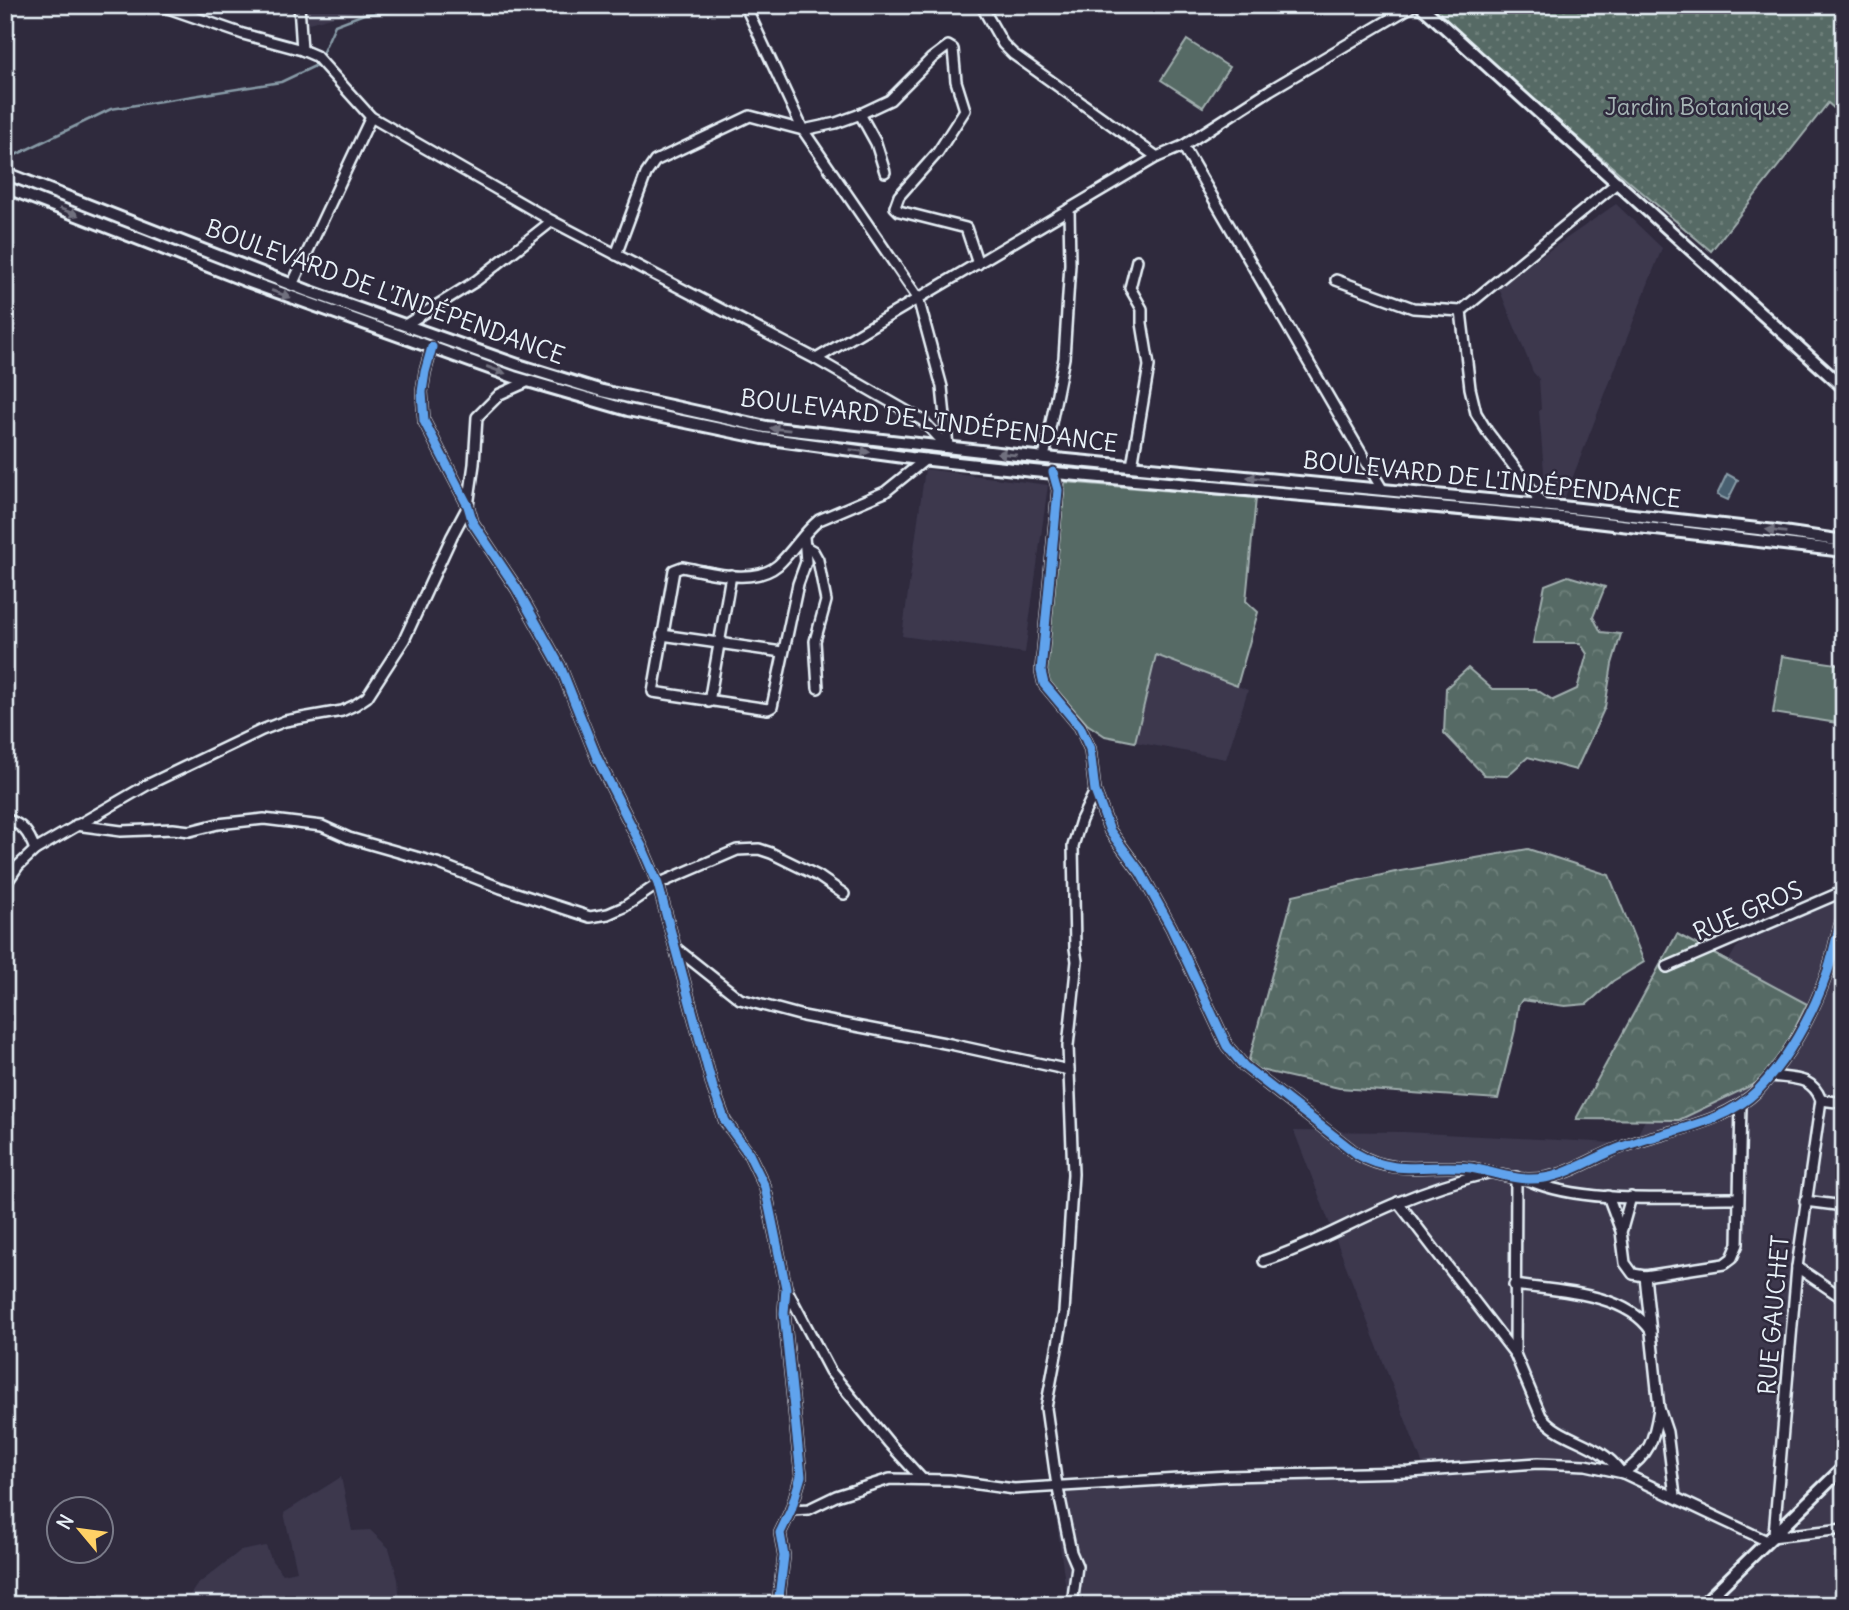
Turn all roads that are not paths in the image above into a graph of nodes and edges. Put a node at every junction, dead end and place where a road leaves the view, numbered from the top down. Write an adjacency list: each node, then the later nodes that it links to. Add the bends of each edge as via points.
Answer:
1 (159, 5): 7 (street)
2 (299, 5): 7 (street)
3 (745, 5): 10 (street)
4 (981, 5): 12 (street, via 1013,54)
5 (1414, 5): 11 (street)
6 (1420, 5): 15 (main road)
7 (302, 50): 9 (street, via 316,56)
8 (860, 114): 10 (street); 13 (street); 21 (street, via 890,100 943,48 953,49 965,110 895,207 966,228)
9 (372, 117): 18 (street); 23 (street)
10 (803, 130): 19 (street, via 750,116 655,161); 24 (street)
11 (1182, 146): 12 (street); 36 (street)
12 (1157, 157): 17 (street)
13 (885, 172)
14 (5, 173): 23 (main road, BOULEVARD DE L'INDÉPENDANCE)
15 (1618, 182): 25 (street); 30 (main road)
16 (5, 187): 27 (main road, BOULEVARD DE L'INDÉPENDANCE, one-way to 27)
17 (1069, 209): 21 (street); 32 (street, via 1065,358)
18 (552, 221): 19 (street); 26 (street, via 476,281)
19 (616, 255): 28 (street)
20 (1137, 260): 34 (street, via 1130,288 1142,309 1149,366)
21 (978, 264): 24 (street)
22 (1336, 280): 25 (street, via 1413,308)
23 (292, 285): 26 (main road, BOULEVARD DE L'INDÉPENDANCE)
24 (918, 298): 28 (street); 31 (street, via 942,387)
25 (1461, 311): 38 (street, via 1476,413)
26 (405, 325): 31 (main road, BOULEVARD DE L'INDÉPENDANCE, one-way to 26, via 766,428 603,391)
27 (432, 347): 29 (main road, BOULEVARD DE L'INDÉPENDANCE, one-way to 29); 37 (street, via 422,392 424,421)
28 (816, 359): 31 (street, via 922,421)
29 (529, 381): 33 (main road, BOULEVARD DE L'INDÉPENDANCE, one-way to 33, via 628,410 763,438); 37 (street, via 500,394 477,418)
30 (1844, 388)
31 (946, 448): 32 (main road, BOULEVARD DE L'INDÉPENDANCE, one-way to 31)
32 (1044, 458): 34 (main road, BOULEVARD DE L'INDÉPENDANCE)
33 (926, 459): 35 (main road, BOULEVARD DE L'INDÉPENDANCE); 39 (street, via 895,485 819,520)
34 (1132, 466): 36 (main road, BOULEVARD DE L'INDÉPENDANCE, one-way to 34)
35 (1053, 472): 42 (main road, BOULEVARD DE L'INDÉPENDANCE, via 1611,523); 49 (street, via 1058,489 1041,671 1044,684 1080,727 1090,749)
36 (1382, 489): 38 (main road, BOULEVARD DE L'INDÉPENDANCE)
37 (468, 506): 51 (street, via 404,640 367,697 342,710 262,730); 53 (street, via 472,523 517,589 560,666 597,758)
38 (1544, 506): 40 (main road, BOULEVARD DE L'INDÉPENDANCE, one-way to 38)
39 (804, 536): 41 (street); 43 (street, via 770,571)
40 (1844, 541)
41 (806, 547): 46 (street); 47 (street, via 818,560 826,601 815,641)
42 (1844, 551)
43 (731, 575): 44 (street, via 674,570); 45 (street)
44 (662, 635): 45 (street); 48 (street, via 653,692)
45 (719, 643): 46 (street); 48 (street)
46 (782, 652): 48 (street, via 768,709)
47 (818, 688)
48 (709, 702)
49 (1095, 791): 60 (street, via 1073,846 1077,961); 65 (street, via 1110,831 1141,873 1227,1046 1244,1066 1373,1163)
50 (5, 819): 52 (street, via 25,829)
51 (76, 825): 52 (street); 53 (street, via 121,831 190,831 264,818 322,826 590,917 608,915)
52 (35, 850): 54 (street)
53 (658, 884): 56 (street, via 737,850 759,849 789,860); 58 (street)
54 (5, 885)
55 (1844, 891): 59 (street, RUE GROS)
56 (844, 894)
57 (1844, 915): 61 (street, via 1825,981)
58 (677, 949): 60 (street, via 740,999); 79 (street, via 725,1121 765,1187)
59 (1667, 967)
60 (1069, 1070): 87 (street, via 1073,1174 1064,1312 1046,1408)
61 (1771, 1076): 62 (street, via 1808,1082 1816,1087); 64 (street)
62 (1821, 1100): 63 (street); 71 (street, RUE GAUCHET)
63 (1844, 1102)
64 (1741, 1104): 67 (street, via 1704,1122 1621,1147 1564,1174); 70 (street)
65 (1493, 1172): 66 (street); 72 (street)
66 (1516, 1177): 67 (street); 78 (street)
67 (1527, 1180): 68 (street, via 1569,1192)
68 (1608, 1195): 69 (street); 74 (street)
69 (1631, 1197): 70 (street); 74 (street)
70 (1738, 1198): 77 (street, via 1738,1244 1732,1258 1714,1267)
71 (1805, 1201): 73 (street); 76 (street, RUE GAUCHET)
72 (1398, 1202): 75 (street, via 1294,1252); 82 (street)
73 (1844, 1206)
74 (1621, 1231): 77 (street, via 1628,1269)
75 (1264, 1261)
76 (1797, 1267): 80 (street); 91 (street, RUE GAUCHET)
77 (1645, 1276): 81 (street)
78 (1514, 1285): 81 (street, via 1602,1300 1634,1313); 82 (street)
79 (786, 1288): 86 (street, via 830,1371); 89 (street, via 794,1430 801,1463)
80 (1844, 1299)
81 (1651, 1331): 83 (street)
82 (1515, 1354): 85 (street, via 1547,1424 1603,1452)
83 (1659, 1408): 85 (street, via 1651,1445); 88 (street, via 1667,1432)
84 (1844, 1467): 91 (main road)
85 (1622, 1472): 87 (street, via 1538,1463); 88 (street)
86 (922, 1479): 87 (street, via 1007,1489); 89 (street, via 878,1481 809,1509)
87 (1058, 1486): 94 (street, via 1077,1566)
88 (1675, 1496): 91 (street)
89 (792, 1510): 93 (street, via 780,1533 784,1556)
90 (1844, 1529): 91 (street)
91 (1771, 1538): 92 (main road)
92 (1708, 1603)
93 (778, 1605)
94 (1072, 1605)

